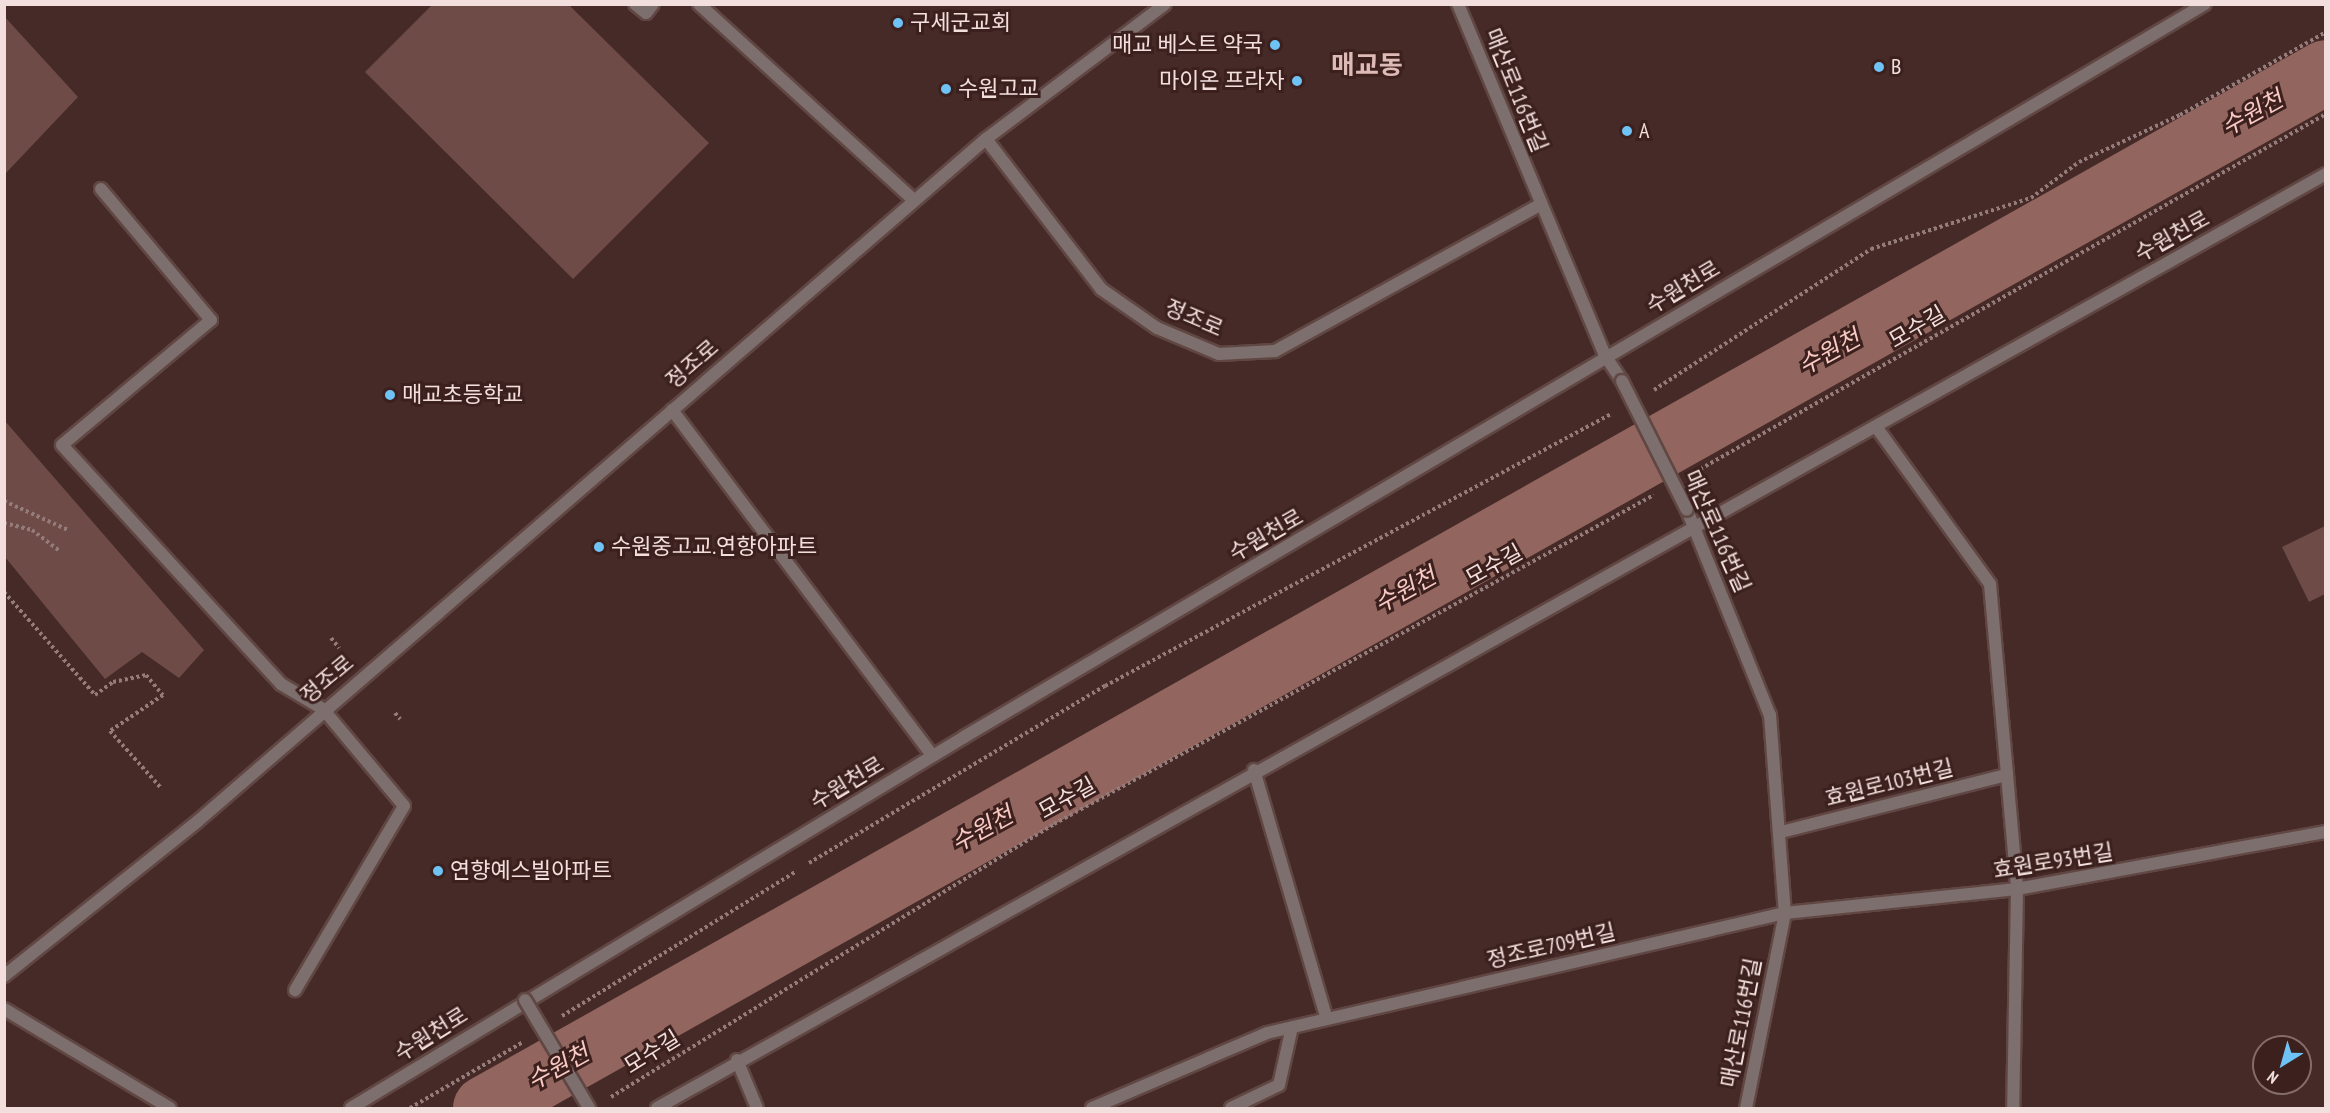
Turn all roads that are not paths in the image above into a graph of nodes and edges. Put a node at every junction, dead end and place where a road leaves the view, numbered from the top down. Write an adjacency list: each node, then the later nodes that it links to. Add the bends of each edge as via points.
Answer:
1 (635, 4): 2 (street, via 646,13)
2 (653, 4)
3 (699, 4): 10 (street)
4 (1165, 4): 7 (street, 정조로)
5 (1458, 4): 11 (street, 매산로116번길)
6 (2205, 4): 12 (street, 수원천로)
7 (986, 139): 10 (street, 정조로); 11 (street, 정조로, via 1101,289 1157,328 1219,354 1275,351)
8 (2325, 174): 14 (street, 수원천로)
9 (101, 189): 16 (street, via 211,320 62,445 281,684)
10 (914, 200): 13 (street, 정조로)
11 (1540, 205): 12 (street, 매산로116번길)
12 (1606, 357): 15 (street, 매산로116번길, bridge); 17 (street, 수원천로)
13 (672, 410): 16 (street, 정조로); 17 (street, 정조로)
14 (1877, 428): 15 (street, 수원천로); 19 (street, via 1990,584)
15 (1695, 525): 18 (street, 수원천로); 20 (street, 매산로116번길, via 1770,715)
16 (323, 709): 24 (street, 정조로, via 198,821); 25 (street, via 404,806)
17 (933, 756): 26 (street, 수원천로)
18 (1254, 770): 28 (street); 30 (street, 수원천로)
19 (2007, 775): 20 (street, 효원로103번길); 22 (street)
20 (1780, 832): 23 (street, 매산로116번길)
21 (2325, 832): 22 (street, 효원로93번길)
22 (2017, 889): 23 (street, 효원로93번길); 39 (street)
23 (1785, 913): 28 (street, 정조로709번길); 38 (street, 매산로116번길)
24 (4, 976)
25 (295, 990)
26 (525, 1000): 31 (street, bridge); 33 (street, 수원천로)
27 (4, 1009): 32 (street)
28 (1327, 1019): 29 (street, 정조로709번길)
29 (1292, 1027): 36 (street, 정조로709번길); 37 (street, via 1279,1085)
30 (737, 1060): 34 (street, 수원천로); 35 (street)
31 (594, 1106)
32 (170, 1108)
33 (351, 1108)
34 (657, 1108)
35 (757, 1108)
36 (1092, 1108)
37 (1232, 1108)
38 (1746, 1108)
39 (2013, 1108)

